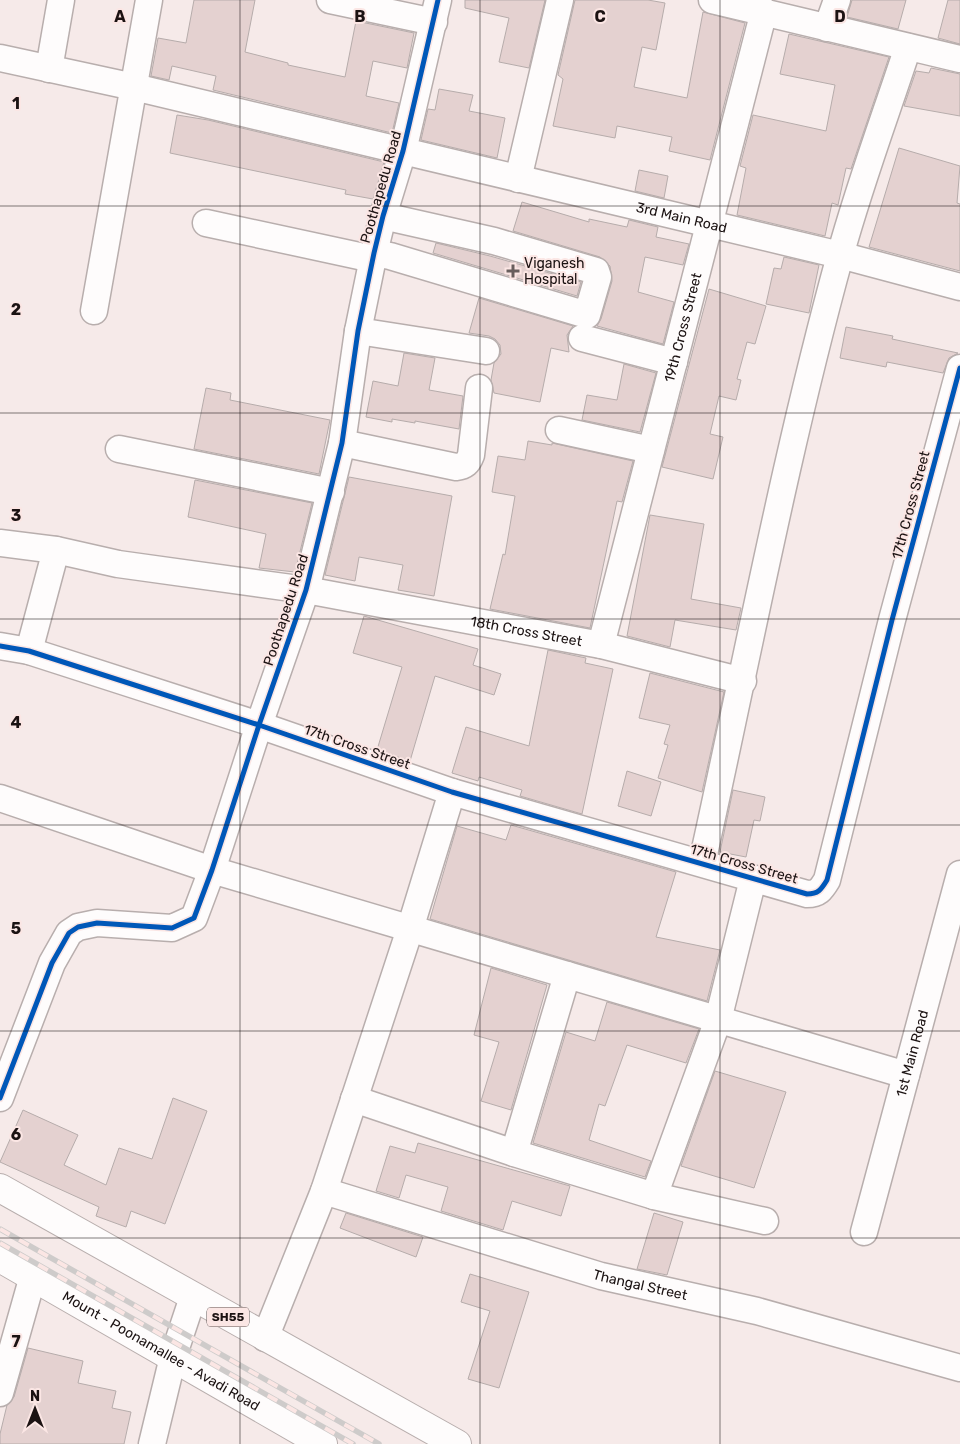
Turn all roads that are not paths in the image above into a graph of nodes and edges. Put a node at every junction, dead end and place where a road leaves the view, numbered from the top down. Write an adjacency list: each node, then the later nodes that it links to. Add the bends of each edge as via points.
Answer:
1 (61, 0): 13 (street)
2 (149, 0): 14 (street)
3 (330, 0): 7 (street)
4 (560, 0): 16 (street)
5 (712, 0): 8 (street)
6 (836, 0): 9 (street)
7 (436, 11): 15 (street, Poothapedu Road)
8 (764, 11): 9 (street); 19 (street, 19th Cross Street)
9 (827, 28): 10 (street)
10 (908, 47): 12 (street); 20 (street)
11 (0, 58): 13 (street, 3rd Main Road)
12 (960, 59)
13 (49, 69): 14 (street, 3rd Main Road)
14 (134, 87): 15 (street, 3rd Main Road); 23 (street)
15 (403, 152): 16 (street, 3rd Main Road); 17 (street, Poothapedu Road)
16 (518, 179): 19 (street, 3rd Main Road)
17 (383, 216): 21 (street, Poothapedu Road); 21 (street, via 494,241 596,271 598,277 587,315 390,256)
18 (206, 223): 21 (street)
19 (710, 224): 20 (street, 3rd Main Road); 27 (street, 19th Cross Street)
20 (840, 255): 22 (street, 3rd Main Road); 41 (street, via 787,465)
21 (373, 256): 24 (street, Poothapedu Road)
22 (960, 287)
23 (94, 312)
24 (358, 331): 26 (street); 31 (street, Poothapedu Road)
25 (582, 338): 27 (street)
26 (486, 351)
27 (674, 362): 33 (street, 19th Cross Street)
28 (960, 368): 48 (street, 17th Cross Street, via 827,880 816,894 807,894)
29 (479, 388): 31 (street, via 471,455 462,466)
30 (559, 430): 33 (street)
31 (342, 443): 34 (street, Poothapedu Road)
32 (119, 449): 34 (street)
33 (651, 450): 38 (street, 19th Cross Street)
34 (331, 492): 37 (street, Poothapedu Road)
35 (0, 543): 36 (street, 18th Cross Street)
36 (56, 550): 37 (street, 18th Cross Street, via 118,564); 40 (street)
37 (306, 590): 38 (street, 18th Cross Street); 42 (street, Poothapedu Road)
38 (601, 645): 41 (street, 18th Cross Street)
39 (0, 646): 40 (street, 17th Cross Street)
40 (28, 652): 42 (street, 17th Cross Street)
41 (743, 681): 45 (street)
42 (259, 725): 43 (street, 17th Cross Street); 46 (street, Poothapedu Road)
43 (452, 792): 45 (street, 17th Cross Street); 49 (street)
44 (0, 798): 46 (street)
45 (702, 862): 48 (street, 17th Cross Street)
46 (212, 870): 49 (street); 53 (street, Poothapedu Road, via 194,918 187,923 172,928 97,924 78,927 69,933 52,963)
47 (960, 874): 52 (street, 1st Main Road)
48 (753, 879): 51 (street)
49 (410, 929): 50 (street); 54 (street)
50 (567, 975): 51 (street); 55 (street)
51 (718, 1020): 52 (street); 58 (street)
52 (906, 1075): 60 (street, 1st Main Road)
53 (0, 1098)
54 (354, 1099): 55 (street); 57 (street)
55 (514, 1153): 58 (street)
56 (0, 1188): 63 (main road, SH55)
57 (324, 1191): 64 (street); 66 (street, Thangal Street, via 601,1276 757,1311)
58 (654, 1196): 59 (street)
59 (766, 1221)
60 (864, 1232)
61 (0, 1258): 62 (main road, Mount - Poonamallee - Avadi Road)
62 (33, 1276): 65 (main road, Mount - Poonamallee - Avadi Road); 67 (street)
63 (193, 1297): 64 (main road, SH55); 65 (street)
64 (265, 1338): 70 (main road, SH55)
65 (173, 1357): 68 (street); 69 (main road, Mount - Poonamallee - Avadi Road)
66 (960, 1368)
67 (0, 1393)
68 (152, 1444)
69 (323, 1444)
70 (457, 1444)

